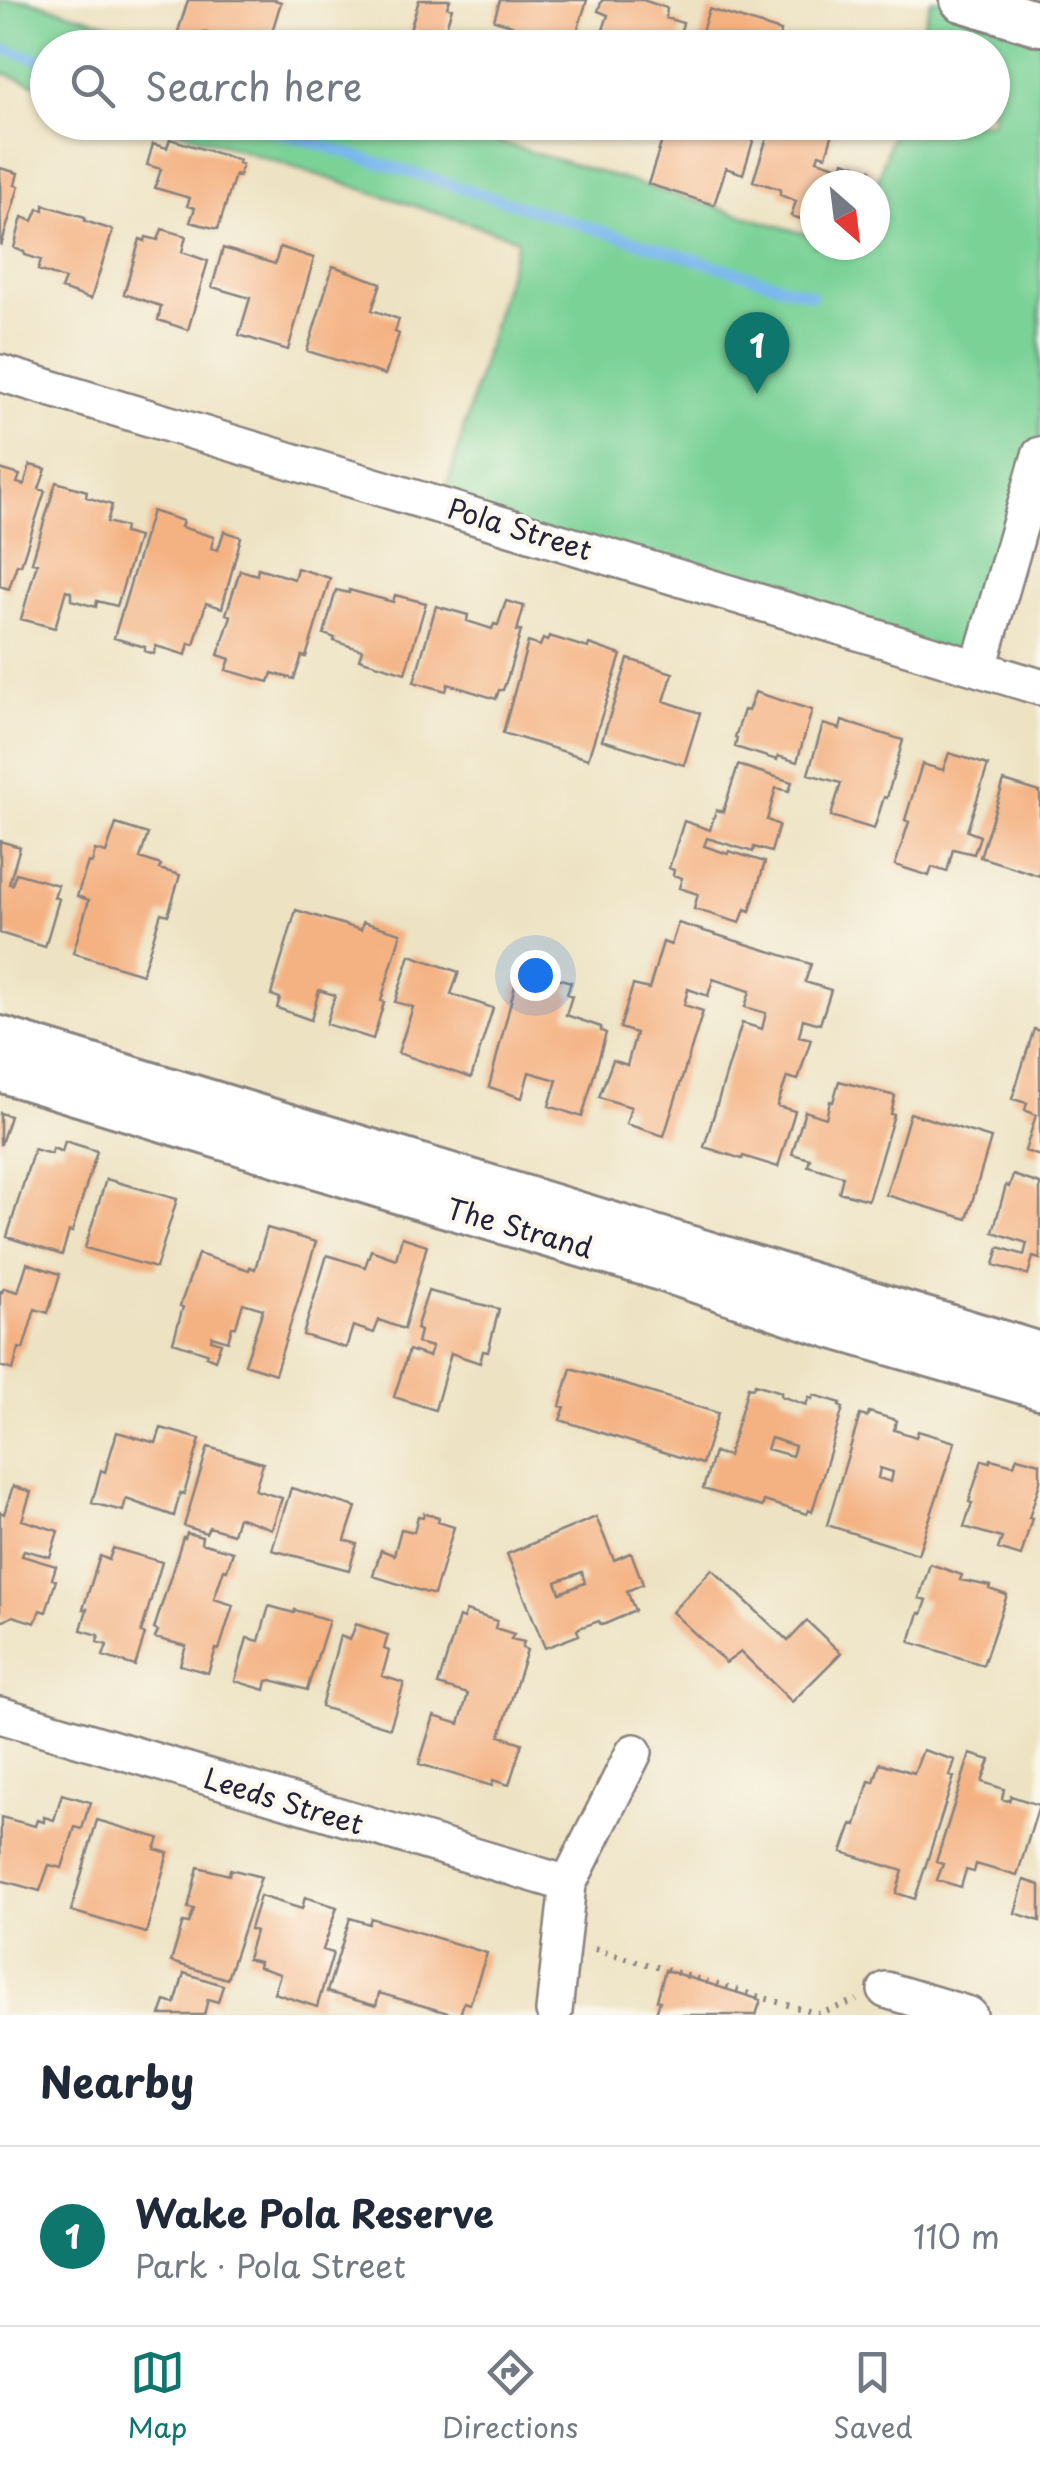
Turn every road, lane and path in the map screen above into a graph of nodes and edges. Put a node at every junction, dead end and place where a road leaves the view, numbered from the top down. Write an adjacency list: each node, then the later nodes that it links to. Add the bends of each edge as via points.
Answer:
1 (962, 0): 2 (street)
2 (1040, 24)
3 (0, 373): 5 (street, Pola Street)
4 (1040, 454): 5 (street)
5 (980, 667): 6 (street, Pola Street)
6 (1040, 686)
7 (0, 1038): 9 (street, The Strand)
8 (0, 1070): 10 (street, The Strand)
9 (1040, 1354)
10 (1040, 1387)
11 (0, 1715): 13 (street, Leeds Street)
12 (634, 1752): 13 (street)
13 (568, 1884): 14 (street)
14 (562, 1940): 15 (path, via 819,2014); 16 (street)
15 (886, 1990): 17 (street)
16 (554, 2011)
17 (969, 2015)

